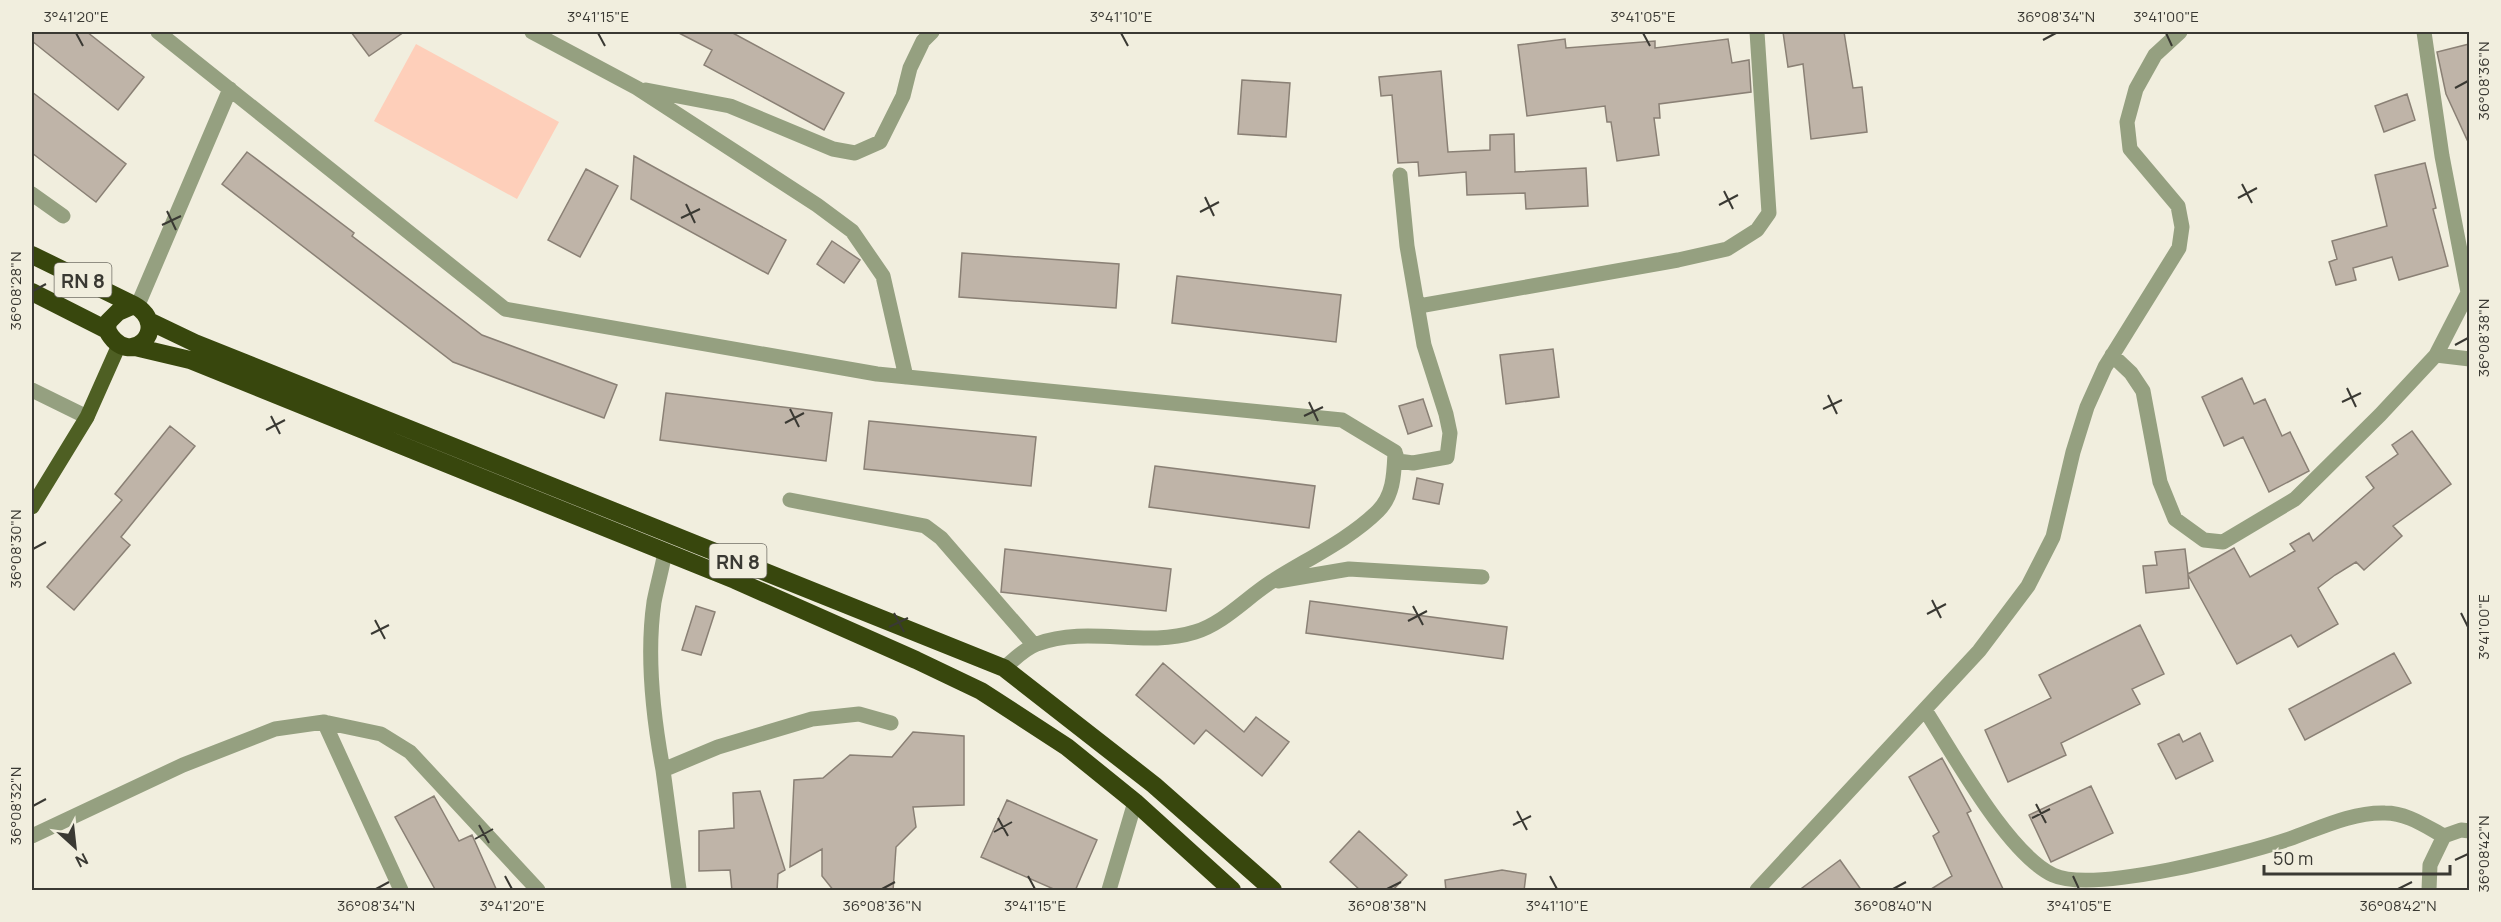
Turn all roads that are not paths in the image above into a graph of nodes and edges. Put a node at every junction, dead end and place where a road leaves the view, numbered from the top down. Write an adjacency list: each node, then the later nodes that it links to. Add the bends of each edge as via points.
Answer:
1 (158, 32): 8 (street)
2 (532, 32): 7 (street)
3 (932, 32): 7 (street, via 910,68 903,96 880,142 855,153 833,149 730,106)
4 (1757, 32): 16 (street, via 1769,213 1757,230 1727,249)
5 (2180, 32): 20 (street, via 2155,56 2136,89 2127,122 2130,149 2178,206 2182,226 2179,248)
6 (2424, 32): 13 (street, via 2442,156)
7 (637, 88): 23 (street, via 852,231 883,276)
8 (230, 89): 15 (street); 23 (street, via 505,309)
9 (1400, 176): 16 (street, via 1407,246)
10 (32, 194): 11 (street)
11 (63, 216)
12 (32, 255): 15 (highway, RN 8)
13 (2469, 291): 21 (street)
14 (32, 292): 18 (highway, RN 8)
15 (135, 306): 17 (highway); 18 (highway, via 118,312 108,322)
16 (1419, 306): 26 (street, via 1424,345 1446,414 1447,457 1413,464 1398,461)
17 (149, 321): 19 (highway, via 144,341); 33 (highway, RN 8, via 195,343)
18 (107, 330): 19 (highway, via 112,340)
19 (127, 346): 25 (main road); 29 (highway, RN 8, via 190,360)
20 (2112, 355): 21 (street, via 2143,391 2160,482 2175,519 2204,540 2223,542 2295,499); 34 (street, via 2087,406 2053,537 2028,586 1979,651)
21 (2436, 355): 22 (street)
22 (2469, 359)
23 (906, 377): 26 (street, via 1342,420)
24 (32, 390): 25 (street)
25 (87, 417): 28 (main road)
26 (1395, 452): 31 (street, via 1394,483 1379,510 1353,531)
27 (790, 500): 32 (street, via 925,526 941,538)
28 (32, 507)
29 (665, 552): 37 (street, via 654,603 651,650); 38 (highway, RN 8, via 981,692 1067,747)
30 (1482, 577): 31 (street, via 1349,569)
31 (1269, 583): 32 (street, via 1224,618 1196,632 1167,637 1066,636)
32 (1034, 645): 33 (street)
33 (1004, 668): 47 (highway, RN 8, via 1154,785)
34 (1925, 710): 41 (street, via 2000,827 2053,875 2099,880 2227,857 2362,814 2387,813 2409,818); 48 (street)
35 (324, 722): 40 (street, via 275,729 183,765); 43 (street); 44 (street, via 381,734 410,752)
36 (891, 723): 37 (street, via 859,714 812,719 718,747)
37 (663, 770): 42 (street)
38 (1135, 802): 45 (street); 46 (highway, RN 8)
39 (2469, 831): 41 (street)
40 (32, 836)
41 (2444, 836): 49 (street, via 2430,865)
42 (679, 889)
43 (401, 891)
44 (538, 891)
45 (1109, 891)
46 (1232, 891)
47 (1273, 891)
48 (1757, 891)
49 (2429, 891)

